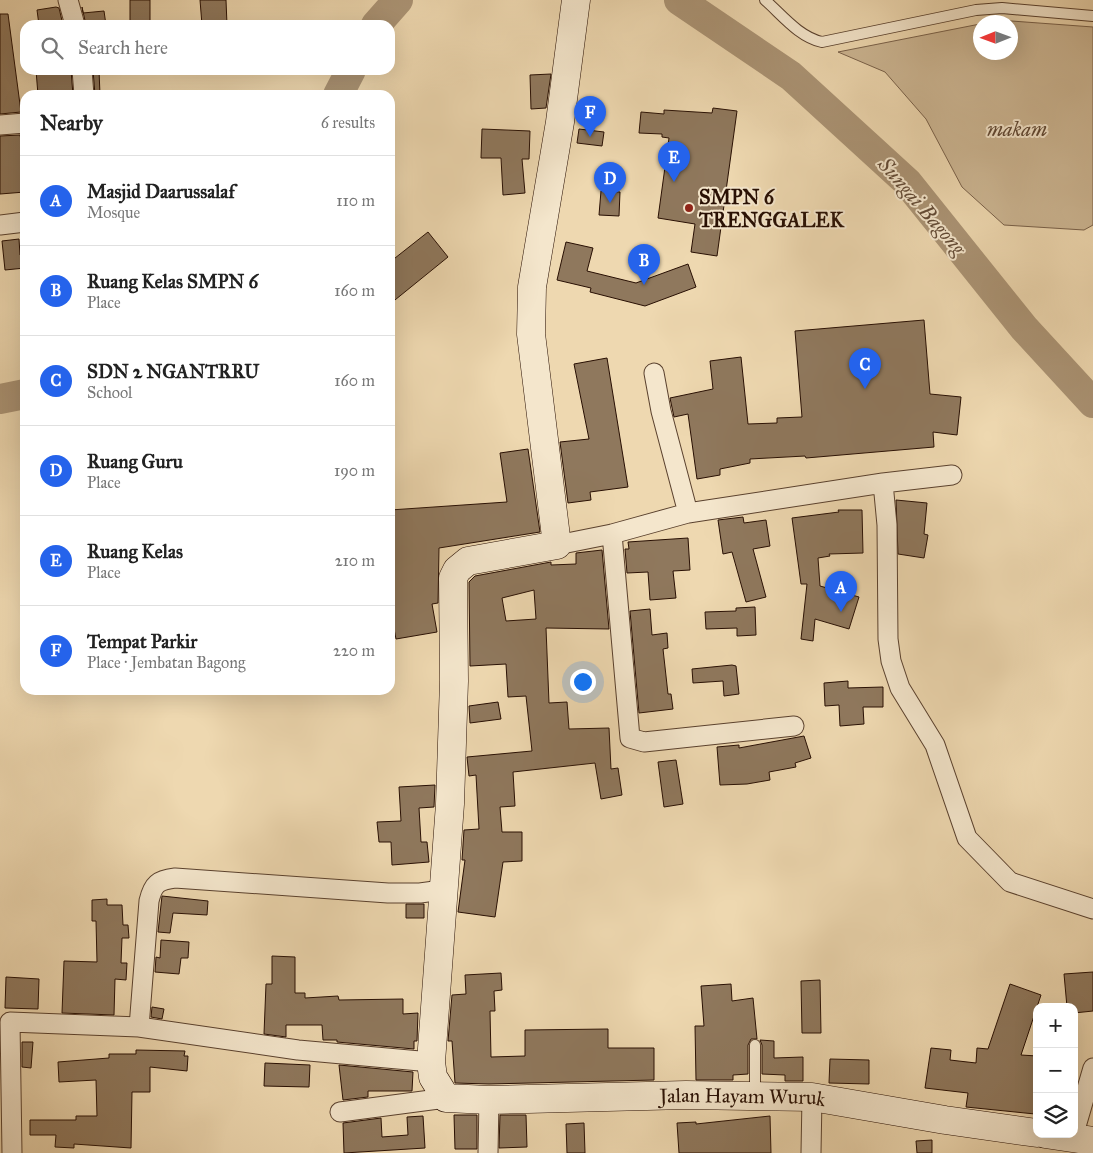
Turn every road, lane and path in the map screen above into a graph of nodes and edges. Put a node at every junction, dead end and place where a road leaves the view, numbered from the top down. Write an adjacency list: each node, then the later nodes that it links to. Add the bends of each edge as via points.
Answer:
1 (68, 0): 5 (street)
2 (576, 0): 17 (street, via 531,311)
3 (765, 0): 4 (lane, via 795,28 812,40 822,42 976,10 1002,8)
4 (1093, 16)
5 (74, 20)
6 (82, 75): 7 (street)
7 (84, 90)
8 (20, 123): 9 (street)
9 (0, 125)
10 (20, 223): 11 (street)
11 (0, 225)
12 (654, 373): 15 (street)
13 (952, 476): 14 (street)
14 (883, 483): 15 (street); 20 (street, via 891,661 900,688 935,745 967,838 1010,882)
15 (688, 513): 16 (street)
16 (612, 534): 17 (street); 18 (street, via 630,738 644,742)
17 (556, 545): 19 (street, via 468,561 456,570 453,578 452,751)
18 (794, 726)
19 (442, 890): 22 (street, via 388,893 162,879 153,886 149,901); 24 (street)
20 (1093, 909)
21 (5, 1021): 22 (street); 33 (street)
22 (139, 1027): 24 (street, via 298,1050)
23 (755, 1045): 26 (lane)
24 (431, 1062): 28 (street, via 433,1077)
25 (1093, 1068): 32 (street)
26 (755, 1096): 27 (street, Jalan Hayam Wuruk); 29 (street, Jalan Hayam Wuruk)
27 (812, 1097): 31 (street, Jalan Hayam Wuruk); 35 (street)
28 (446, 1098): 29 (street, Jalan Hayam Wuruk); 30 (street)
29 (489, 1100): 34 (street)
30 (340, 1112)
31 (1033, 1132)
32 (1077, 1140)
33 (12, 1153)
34 (488, 1153)
35 (811, 1153)

